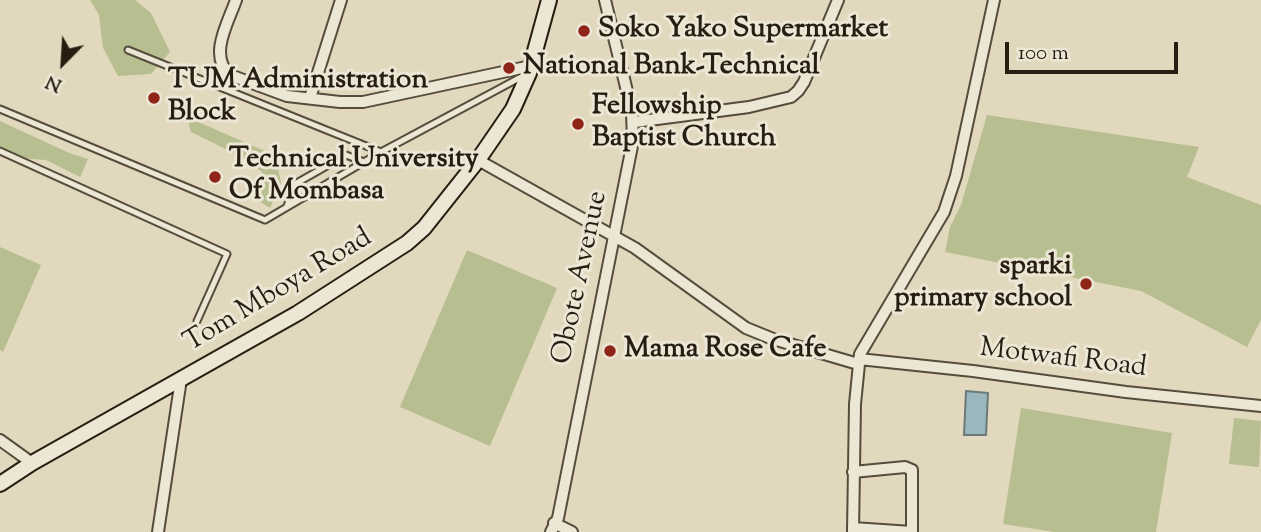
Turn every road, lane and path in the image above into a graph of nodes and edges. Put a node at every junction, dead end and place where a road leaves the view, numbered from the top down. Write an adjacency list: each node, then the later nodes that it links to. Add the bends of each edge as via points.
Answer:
1 (236, 0): 9 (street, via 220,46 223,69 287,96)
2 (341, 0): 9 (street)
3 (549, 0): 8 (main road, Tom Mboya Road)
4 (605, 0): 11 (street, Obote Avenue)
5 (838, 0): 11 (street, via 804,82 791,97)
6 (994, 0): 19 (street, via 944,212 863,347)
7 (128, 50): 13 (lane)
8 (530, 69): 9 (street, via 363,102); 13 (lane); 14 (main road, Tom Mboya Road, via 513,109)
9 (310, 98)
10 (0, 109): 16 (lane, via 265,220)
11 (634, 122): 17 (street, Obote Avenue)
12 (0, 151): 18 (lane, via 227,254)
13 (381, 152): 15 (lane)
14 (478, 160): 17 (street, Motwafi Road); 20 (main road, Tom Mboya Road, via 407,243 298,313)
15 (364, 162): 16 (lane); 16 (lane, via 346,155 295,184)
16 (287, 207)
17 (613, 234): 19 (street, Motwafi Road, via 746,328); 26 (street, Obote Avenue)
18 (197, 321)
19 (859, 362): 21 (street, Motwafi Road); 24 (street)
20 (181, 379): 23 (main road, Tom Mboya Road); 29 (street)
21 (1261, 406)
22 (0, 440): 23 (street)
23 (32, 463): 25 (main road, Tom Mboya Road)
24 (853, 472): 27 (street); 28 (street, via 912,470)
25 (0, 484)
26 (553, 528): 30 (street, Obote Avenue)
27 (853, 530): 28 (street)
28 (912, 531)
29 (158, 532)
30 (572, 532)

